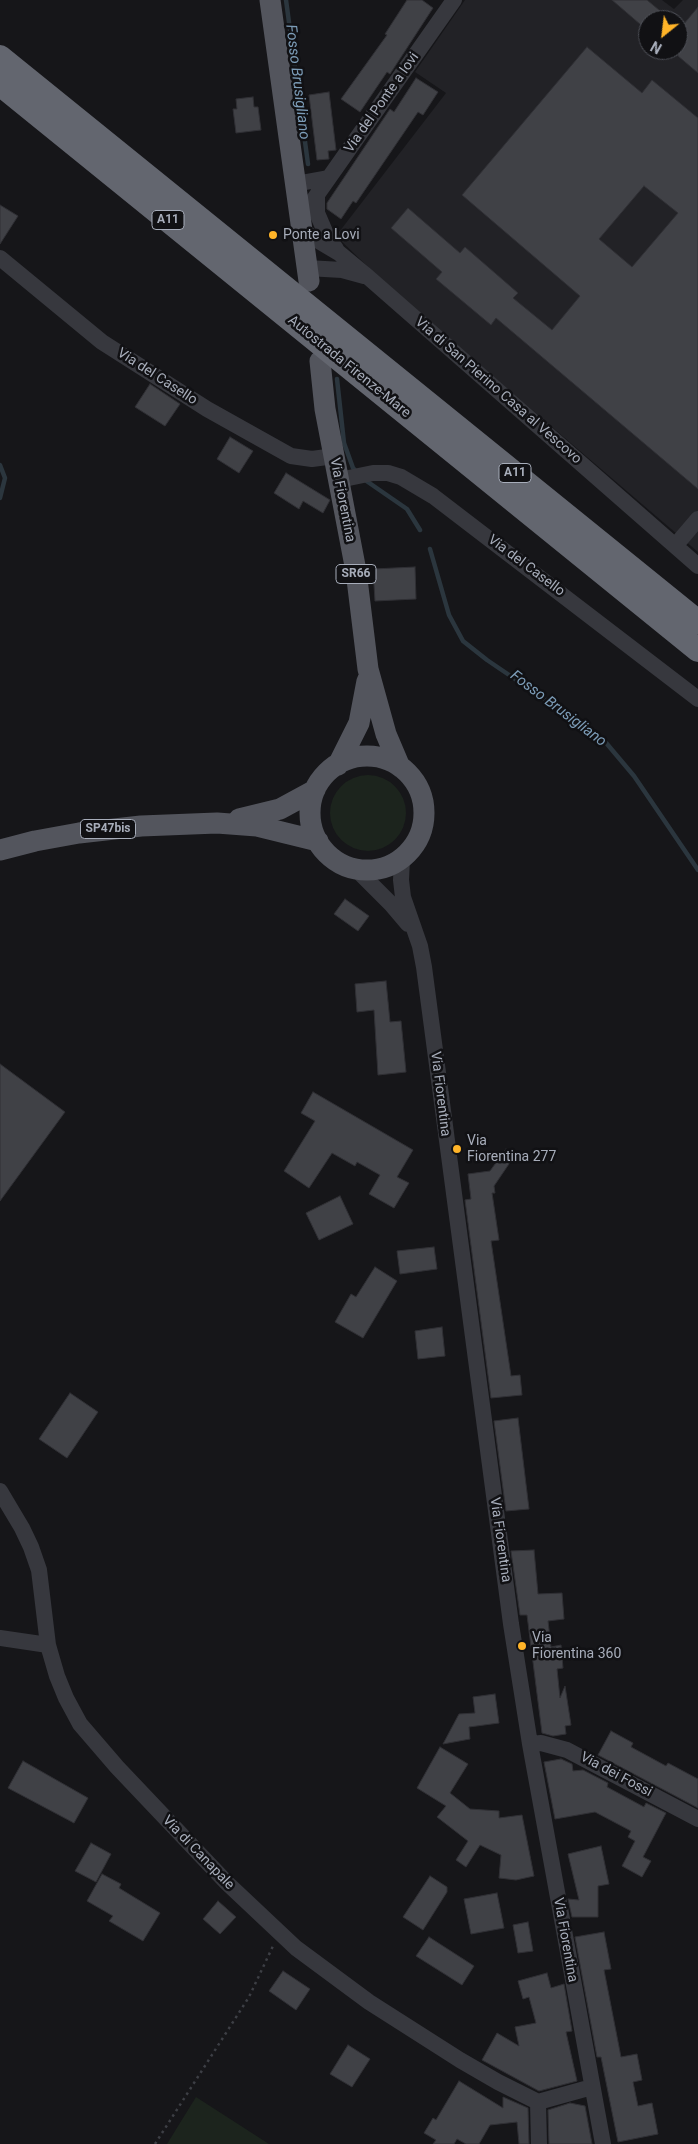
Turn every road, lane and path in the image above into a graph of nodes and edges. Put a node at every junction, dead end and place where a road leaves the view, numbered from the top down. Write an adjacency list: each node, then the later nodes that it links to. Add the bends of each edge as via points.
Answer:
1 (270, 0): 6 (main road)
2 (454, 0): 5 (street, Via del Ponte a Iovi)
3 (0, 57): 19 (highway, Autostrada Firenze-Mare / A11)
4 (0, 84): 20 (highway, Autostrada Firenze-Mare / A11)
5 (328, 178): 6 (street); 7 (street, Via del Ponte a Iovi)
6 (295, 184): 8 (main road)
7 (317, 195): 8 (street, Via del Ponte a Iovi); 9 (street, via 319,219)
8 (301, 225): 9 (street); 11 (main road)
9 (339, 253): 12 (street)
10 (0, 258): 14 (street, Via del Casello, via 102,342 207,409 292,456 312,459)
11 (308, 274): 12 (street, Via di San Pierino Casa al Vescovo, via 342,270)
12 (368, 277): 17 (street, Via di San Pierino Casa al Vescovo)
13 (320, 362): 14 (main road, Via Fiorentina / SR66)
14 (334, 456): 15 (main road, Via Fiorentina / SR66)
15 (339, 480): 21 (main road, Via Fiorentina / SR66, via 356,571); 22 (street, Via del Casello, via 388,473 433,496)
16 (698, 519): 17 (street)
17 (675, 546): 18 (street, Via di San Pierino Casa al Vescovo)
18 (698, 566)
19 (698, 622)
20 (698, 650)
21 (368, 669): 23 (main road, Via Fiorentina / SR66, via 359,723); 24 (main road, Via Fiorentina / SR66, via 386,734)
22 (698, 699)
23 (338, 765): 24 (main road, via 355,758 374,757); 25 (main road, via 327,773)
24 (400, 767): 29 (main road, via 419,789 424,807 420,836)
25 (315, 790): 26 (main road, SP47bis, via 280,809); 27 (main road, via 310,810)
26 (217, 823): 27 (main road, SP47bis, via 257,826); 28 (main road, SP47bis, via 141,826 79,833)
27 (318, 841): 30 (main road, via 338,862)
28 (0, 850)
29 (402, 859): 30 (main road, via 380,869); 31 (street, Via Fiorentina, via 402,888)
30 (356, 869): 31 (street, Via Fiorentina)
31 (415, 934): 35 (street, Via Fiorentina, via 424,967)
32 (0, 1491): 34 (street, Via di Canapale, via 22,1528 39,1570)
33 (0, 1638): 34 (street)
34 (48, 1645): 37 (street, Via di Canapale, via 66,1698 80,1724 178,1833)
35 (530, 1744): 36 (street, Via dei Fossi, via 541,1743 567,1750); 38 (street, Via Fiorentina)
36 (698, 1819)
37 (279, 1932): 39 (street, Via di Canapale, via 369,2002 467,2064); 40 (path, via 249,1996)
38 (592, 2088): 39 (street); 42 (street, Via Fiorentina)
39 (538, 2102): 41 (street)
40 (155, 2144)
41 (539, 2144)
42 (603, 2144)

